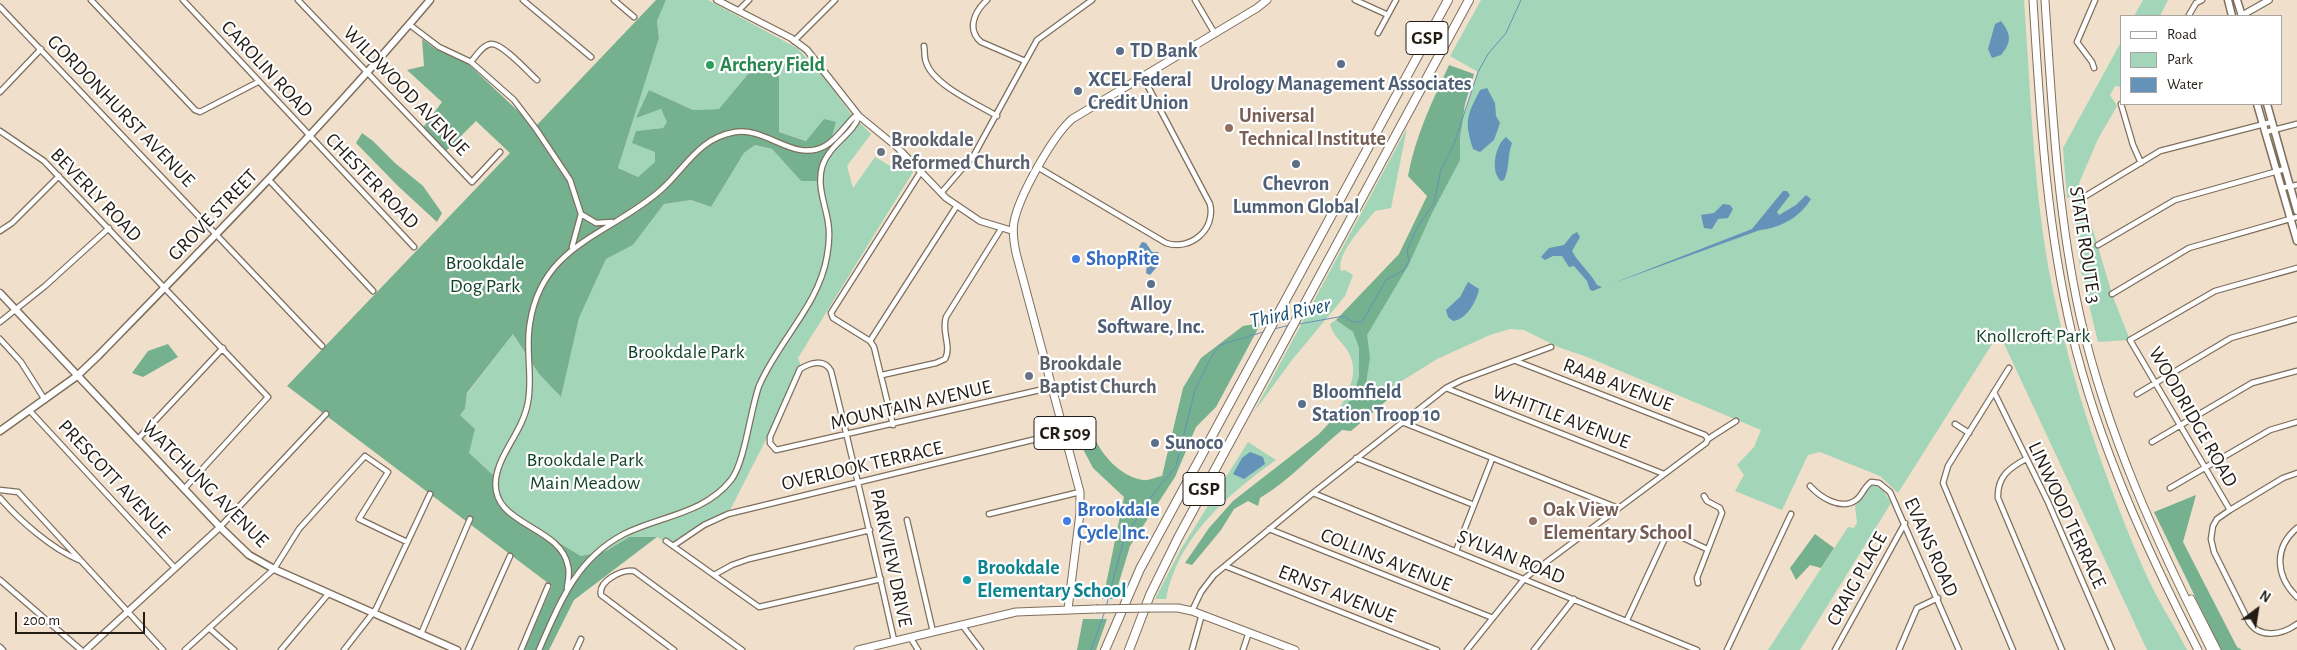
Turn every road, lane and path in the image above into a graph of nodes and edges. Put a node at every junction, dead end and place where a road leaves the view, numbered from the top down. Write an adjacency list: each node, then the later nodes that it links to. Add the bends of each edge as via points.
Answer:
1 (91, 0): 46 (street, via 195,110 200,112)
2 (183, 0): 46 (street, CAROLIN ROAD)
3 (298, 0): 43 (street, WILDWOOD AVENUE)
4 (429, 0): 33 (main road, GROVE STREET)
5 (523, 0): 39 (street)
6 (614, 0): 32 (street)
7 (717, 0): 26 (street)
8 (750, 0): 26 (street)
9 (835, 0): 36 (street)
10 (987, 0): 40 (street, via 973,23 976,38)
11 (1092, 0): 40 (street, via 1045,32)
12 (1195, 0): 34 (street)
13 (1267, 0): 34 (main road, CR 509)
14 (1355, 0): 27 (street)
15 (1396, 0): 27 (street)
16 (1448, 0): 214 (highway, GSP, via 1140,569)
17 (1470, 0): 215 (highway, GSP, via 1163,566)
18 (2032, 0): 230 (main road, STATE ROUTE 3, via 2048,202 2076,350 2098,426 2126,500)
19 (2045, 0): 156 (main road, STATE ROUTE 3, via 2057,174 2073,284 2105,406)
20 (2095, 0): 42 (street, via 2077,42)
21 (2202, 0): 28 (street, via 2196,3)
22 (2228, 0): 29 (main road)
23 (2237, 0): 30 (main road)
24 (2269, 0): 31 (street)
25 (0, 7): 38 (street, GORDONHURST AVENUE)
26 (738, 11): 36 (street)
27 (1388, 15): 35 (street)
28 (2189, 15)
29 (2232, 15)
30 (2241, 15)
31 (2243, 15)
32 (634, 17)
33 (410, 25): 41 (street, via 440,47); 43 (main road, GROVE STREET)
34 (1215, 34): 44 (main road, CR 509)
35 (1378, 34)
36 (794, 41): 51 (street, via 816,59)
37 (924, 46): 52 (street, via 926,62 935,76)
38 (40, 49): 47 (street); 81 (street, GORDONHURST AVENUE)
39 (591, 57)
40 (1025, 61): 52 (street)
41 (471, 62): 45 (street, via 484,47 492,44 501,47); 74 (street, via 514,100 536,128 570,180)
42 (2094, 68)
43 (367, 72): 59 (main road, GROVE STREET); 60 (street, WILDWOOD AVENUE, via 472,182)
44 (1143, 77): 62 (main road, CR 509, via 1072,119 1058,133); 62 (street, via 1210,204 1211,217 1203,234 1184,244 1174,246 1166,243)
45 (537, 80)
46 (258, 82): 59 (street, CAROLIN ROAD)
47 (0, 92)
48 (2122, 105): 61 (street)
49 (2258, 105): 55 (main road)
50 (2266, 105): 53 (main road)
51 (860, 116): 65 (street, via 898,148); 76 (street, via 854,117 826,145 806,151 790,148 754,132 735,132 712,140 690,156 662,189); 173 (street, via 836,142 826,159 820,178 829,224 823,274 810,302 760,385 732,479 711,498 692,509 625,534 606,545)
52 (996, 116): 70 (street, via 968,164)
53 (2272, 122): 55 (street); 56 (main road)
54 (2297, 124): 56 (street)
55 (2264, 125): 58 (main road); 61 (street, via 2160,152)
56 (2274, 130): 58 (street); 63 (main road)
57 (0, 131): 66 (street, BEVERLY ROAD, via 44,161)
58 (2266, 132): 64 (main road)
59 (309, 137): 67 (main road, GROVE STREET); 84 (street, CHESTER ROAD)
60 (500, 152)
61 (2141, 162): 71 (street)
62 (1039, 168): 80 (main road, CR 509, via 1020,201)
63 (2285, 169): 64 (street); 68 (main road)
64 (2277, 172): 69 (main road); 83 (street, via 2175,200)
65 (920, 173): 70 (street); 95 (street, via 830,313)
66 (59, 176): 77 (street, BEVERLY ROAD); 79 (street)
67 (269, 180): 81 (main road, GROVE STREET); 88 (street)
68 (2294, 185): 69 (street); 73 (main road)
69 (2282, 188): 75 (main road)
70 (940, 194): 72 (street)
71 (2084, 197)
72 (956, 207): 78 (street); 95 (street)
73 (2297, 211)
74 (581, 214): 76 (street, via 596,223); 85 (street)
75 (2294, 218): 82 (main road); 90 (street, via 2189,248)
76 (615, 222): 85 (street)
77 (109, 228): 87 (street, BEVERLY ROAD); 91 (street)
78 (1001, 229): 80 (street); 102 (street, via 946,318 944,333 948,353 945,359)
79 (0, 231)
80 (1013, 231): 105 (main road, CR 509, via 1016,253)
81 (218, 234): 87 (main road, GROVE STREET); 96 (street, GORDONHURST AVENUE)
82 (2297, 240)
83 (2098, 245)
84 (414, 247)
85 (572, 248): 173 (street, via 549,273 537,294 529,324 531,383 528,403 496,480 502,506 512,516 545,534 563,553 569,571)
86 (2297, 268): 104 (street, WOODRIDGE ROAD, via 2215,291 2130,340)
87 (165, 288): 98 (street, BEVERLY ROAD); 103 (main road, GROVE STREET)
88 (373, 291)
89 (0, 293): 91 (main road, WATCHUNG AVENUE)
90 (2112, 294)
91 (16, 310): 93 (street); 103 (main road, WATCHUNG AVENUE)
92 (2297, 319): 104 (street, via 2231,338)
93 (0, 322)
94 (0, 339): 109 (street, via 21,362)
95 (870, 341): 102 (street)
96 (322, 346)
97 (1552, 347): 99 (street)
98 (223, 348): 123 (street); 135 (street, BEVERLY ROAD, via 268,397)
99 (1516, 361): 106 (street); 122 (street, RAAB AVENUE, via 1705,435)
100 (2009, 368): 107 (street)
101 (2297, 371): 117 (street, via 2252,383)
102 (882, 375): 116 (street)
103 (77, 376): 109 (main road, GROVE STREET); 123 (main road, WATCHUNG AVENUE)
104 (2156, 383): 108 (street); 117 (street, WOODRIDGE ROAD)
105 (1053, 387): 116 (street, MOUNTAIN AVENUE); 119 (main road, CR 509)
106 (1446, 388): 113 (street); 131 (street, WHITTLE AVENUE)
107 (1994, 392): 120 (street); 128 (street, LINWOOD TERRACE)
108 (2137, 394)
109 (45, 400): 110 (main road, GROVE STREET)
110 (30, 411): 118 (main road, GROVE STREET); 165 (street, PRESCOTT AVENUE)
111 (326, 414): 152 (street)
112 (1736, 421): 122 (street)
113 (1402, 422): 126 (street); 127 (street)
114 (2297, 422): 129 (street, via 2270,430)
115 (1955, 424): 120 (street)
116 (893, 425): 121 (street, MOUNTAIN AVENUE)
117 (2180, 425): 124 (street); 129 (street, WOODRIDGE ROAD)
118 (0, 431)
119 (1065, 432): 132 (street, OVERLOOK TERRACE); 138 (main road, CR 509)
120 (1969, 433): 227 (street, via 1944,474 1943,486)
121 (847, 435): 125 (street, MOUNTAIN AVENUE); 125 (street, PARKVIEW DRIVE, via 829,368 822,363 811,363 800,369 770,436 770,443); 132 (street, PARKVIEW DRIVE)
122 (1708, 439): 131 (street)
123 (138, 440): 135 (main road, WATCHUNG AVENUE)
124 (2152, 442)
125 (776, 450)
126 (1356, 458): 139 (street); 144 (street)
127 (1492, 459): 144 (street); 145 (street)
128 (2026, 459): 228 (street, via 2004,475 1998,498); 229 (street, LINWOOD TERRACE)
129 (2205, 468): 134 (street); 146 (street, WOODRIDGE ROAD)
130 (2297, 473): 146 (street)
131 (1664, 474): 145 (street)
132 (859, 484): 155 (street, PARKVIEW DRIVE); 159 (street, OVERLOOK TERRACE, via 728,514)
133 (1810, 486): 151 (street, EVANS ROAD, via 1822,497 1843,504 1857,499 1868,484 1879,483 1893,496)
134 (2170, 488)
135 (184, 489): 152 (main road, WATCHUNG AVENUE)
136 (0, 490): 137 (street)
137 (10, 490): 143 (street); 163 (street, via 18,492)
138 (1080, 492): 147 (street); 178 (main road, CR 509)
139 (1313, 492): 154 (street); 161 (street, SYLVAN ROAD)
140 (430, 494): 158 (street)
141 (1704, 496): 160 (street, via 1722,513)
142 (0, 498): 143 (street)
143 (4, 502): 163 (street, via 58,549)
144 (1474, 505): 161 (street)
145 (1618, 508): 169 (street)
146 (2230, 510): 185 (street, via 2213,526 2211,543 2249,622 2265,634 2281,632)
147 (989, 514)
148 (1791, 514): 223 (street)
149 (470, 518): 190 (street)
150 (907, 520): 188 (street)
151 (1905, 523): 176 (street, EVANS ROAD); 224 (street, CRAIG PLACE)
152 (220, 527): 165 (street); 166 (main road, WATCHUNG AVENUE, via 249,555)
153 (2297, 528): 175 (street, via 2282,550 2280,571 2286,586)
154 (1269, 529): 164 (street); 183 (street, COLLINS AVENUE)
155 (870, 530): 167 (street, via 748,559); 168 (street, PARKVIEW DRIVE)
156 (2156, 539): 231 (main road, STATE ROUTE 3); 232 (main road)
157 (666, 541): 159 (street)
158 (407, 542): 166 (street, via 359,519 388,472 365,456 299,529); 181 (street)
159 (672, 546): 167 (street)
160 (1706, 549): 171 (street); 184 (street, via 1677,535 1666,536)
161 (1456, 551): 169 (street, SYLVAN ROAD)
162 (510, 556): 205 (street)
163 (80, 561): 179 (street)
164 (1225, 566): 180 (street, via 1207,582); 219 (street, ERNST AVENUE)
165 (175, 568): 179 (street)
166 (274, 569): 174 (main road, WATCHUNG AVENUE); 187 (street)
167 (714, 575): 168 (street, via 760,607)
168 (881, 579): 193 (street, PARKVIEW DRIVE)
169 (1525, 579): 177 (street, SYLVAN ROAD); 183 (street)
170 (0, 580): 197 (street)
171 (1698, 583)
172 (548, 586): 206 (street)
173 (567, 588): 207 (street)
174 (329, 593): 181 (main road, WATCHUNG AVENUE); 202 (street)
175 (2297, 597)
176 (1938, 598): 225 (street, via 1918,608); 226 (street, EVANS ROAD)
177 (1574, 599): 184 (street, SYLVAN ROAD); 221 (street)
178 (1068, 609): 180 (main road, bridge, via 1178,608); 186 (main road, via 1016,612)
179 (128, 611): 198 (street); 199 (street)
180 (1192, 611): 182 (main road)
181 (374, 613): 190 (main road, WATCHUNG AVENUE); 203 (street)
182 (1202, 614): 189 (main road); 216 (street)
183 (1493, 618): 220 (street)
184 (1626, 620): 222 (street, SYLVAN ROAD)
185 (2297, 624)
186 (962, 625): 188 (main road); 213 (street)
187 (209, 628): 200 (street); 201 (street)
188 (933, 632): 191 (main road)
189 (1249, 632): 217 (street); 218 (main road)
190 (421, 634): 204 (main road, WATCHUNG AVENUE)
191 (910, 637): 193 (main road); 212 (street)
192 (581, 639): 208 (street)
193 (894, 640): 195 (main road)
194 (0, 647): 196 (street)
195 (866, 649): 211 (main road)
196 (3, 650)
197 (81, 650)
198 (86, 650)
199 (163, 650)
200 (185, 650)
201 (234, 650)
202 (281, 650)
203 (344, 650)
204 (457, 650)
205 (468, 650)
206 (521, 650)
207 (539, 650)
208 (576, 650)
209 (674, 650): 210 (street, via 604,598 600,593 601,586 631,570)
210 (742, 650)
211 (858, 650)
212 (918, 650)
213 (981, 650)
214 (1105, 650)
215 (1129, 650)
216 (1192, 650)
217 (1243, 650)
218 (1295, 650)
219 (1438, 650)
220 (1467, 650)
221 (1534, 650)
222 (1697, 650)
223 (1727, 650)
224 (1835, 650)
225 (1898, 650)
226 (1959, 650)
227 (2013, 650)
228 (2062, 650)
229 (2112, 650)
230 (2198, 650)
231 (2211, 650)
232 (2217, 650)

